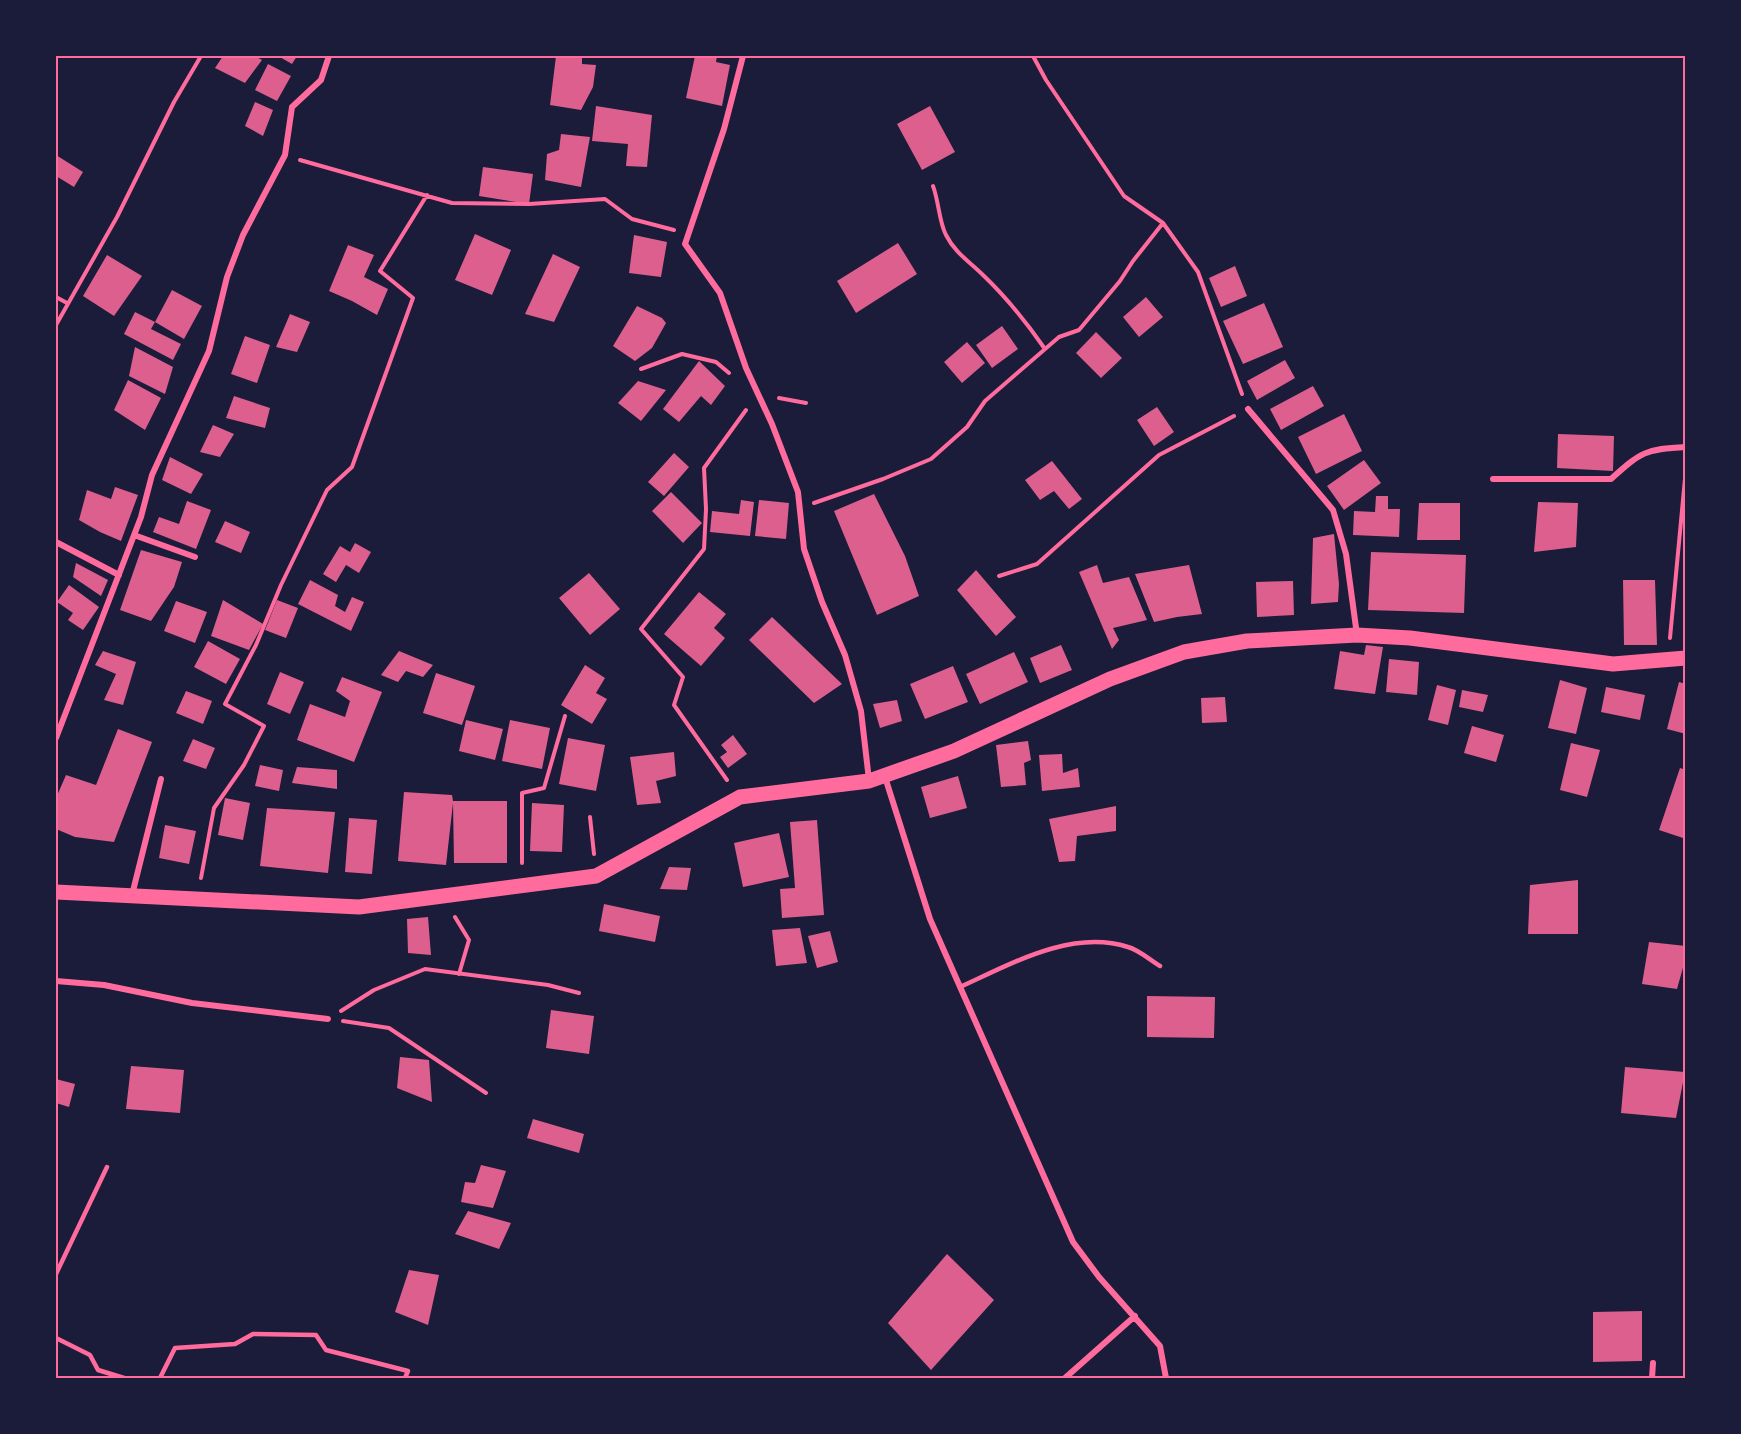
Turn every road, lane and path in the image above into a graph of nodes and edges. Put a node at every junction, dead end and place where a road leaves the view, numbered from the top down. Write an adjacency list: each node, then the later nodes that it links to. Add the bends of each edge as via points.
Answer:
1 (201, 56): 11 (path)
2 (329, 56): 5 (street, via 321,80 292,107)
3 (743, 56): 9 (street)
4 (1033, 56): 8 (path, via 1124,196)
5 (285, 155): 7 (path); 24 (street, via 243,235 209,351 152,476)
6 (933, 186): 13 (path, via 945,234 961,257 983,274 1026,322)
7 (427, 195): 9 (path, via 452,202 529,204 605,199 632,219 683,233); 44 (path, via 380,271 413,298 352,467 327,490 225,704 264,726 244,765 214,808)
8 (1163, 223): 13 (path, via 1079,330 1059,337); 19 (path, via 1198,272)
9 (686, 244): 16 (street, via 720,292)
10 (56, 297): 11 (path)
11 (67, 303): 12 (path)
12 (56, 325)
13 (1045, 349): 23 (path, via 985,401 967,427 932,459)
14 (641, 369): 15 (path, via 682,354 716,362)
15 (732, 376)
16 (758, 394): 23 (street, via 798,492); 37 (path, via 704,468 704,549 641,629 683,677 674,705)
17 (770, 396): 18 (path)
18 (806, 403)
19 (1248, 409): 28 (path, via 1159,455 1037,564); 29 (street, via 1334,510 1346,554)
20 (1686, 447): 22 (street, via 1660,448 1639,455 1611,479)
21 (1686, 468): 31 (path)
22 (1493, 479)
23 (800, 508): 36 (street, via 804,549 845,655 861,711)
24 (134, 535): 26 (street); 27 (street)
25 (56, 542): 27 (street)
26 (195, 557)
27 (118, 574): 33 (street)
28 (999, 576)
29 (1357, 635): 31 (main road, via 1613,664); 34 (main road, via 1247,641 1184,651 1110,679 954,751)
30 (1686, 658): 31 (main road)
31 (1669, 660)
32 (565, 716): 40 (path, via 544,788 522,793)
33 (56, 738)
34 (885, 776): 36 (main road); 48 (street, via 930,919)
35 (161, 779): 43 (street)
36 (869, 781): 37 (main road)
37 (740, 797): 39 (main road)
38 (590, 817): 39 (path)
39 (596, 876): 40 (main road)
40 (523, 885): 42 (main road)
41 (56, 892): 43 (main road)
42 (443, 895): 44 (main road, via 359,907); 46 (path, via 469,940)
43 (132, 896): 44 (main road)
44 (197, 899)
45 (1160, 966): 48 (lane, via 1130,947 1070,944 1026,957)
46 (459, 974): 49 (path, via 548,985); 50 (path, via 425,969 374,990)
47 (56, 981): 50 (street)
48 (960, 987): 54 (street, via 1073,1242)
49 (579, 993)
50 (328, 1019): 51 (path, via 389,1028)
51 (486, 1093)
52 (107, 1167): 53 (lane)
53 (56, 1274)
54 (1135, 1316): 60 (street); 61 (street, via 1160,1346)
55 (56, 1338): 57 (lane, via 90,1354 98,1370)
56 (1653, 1363): 62 (street)
57 (124, 1378)
58 (160, 1378): 59 (lane, via 175,1348 235,1344 253,1334 316,1335 326,1350 408,1371)
59 (405, 1378)
60 (1065, 1378)
61 (1166, 1378)
62 (1652, 1378)

